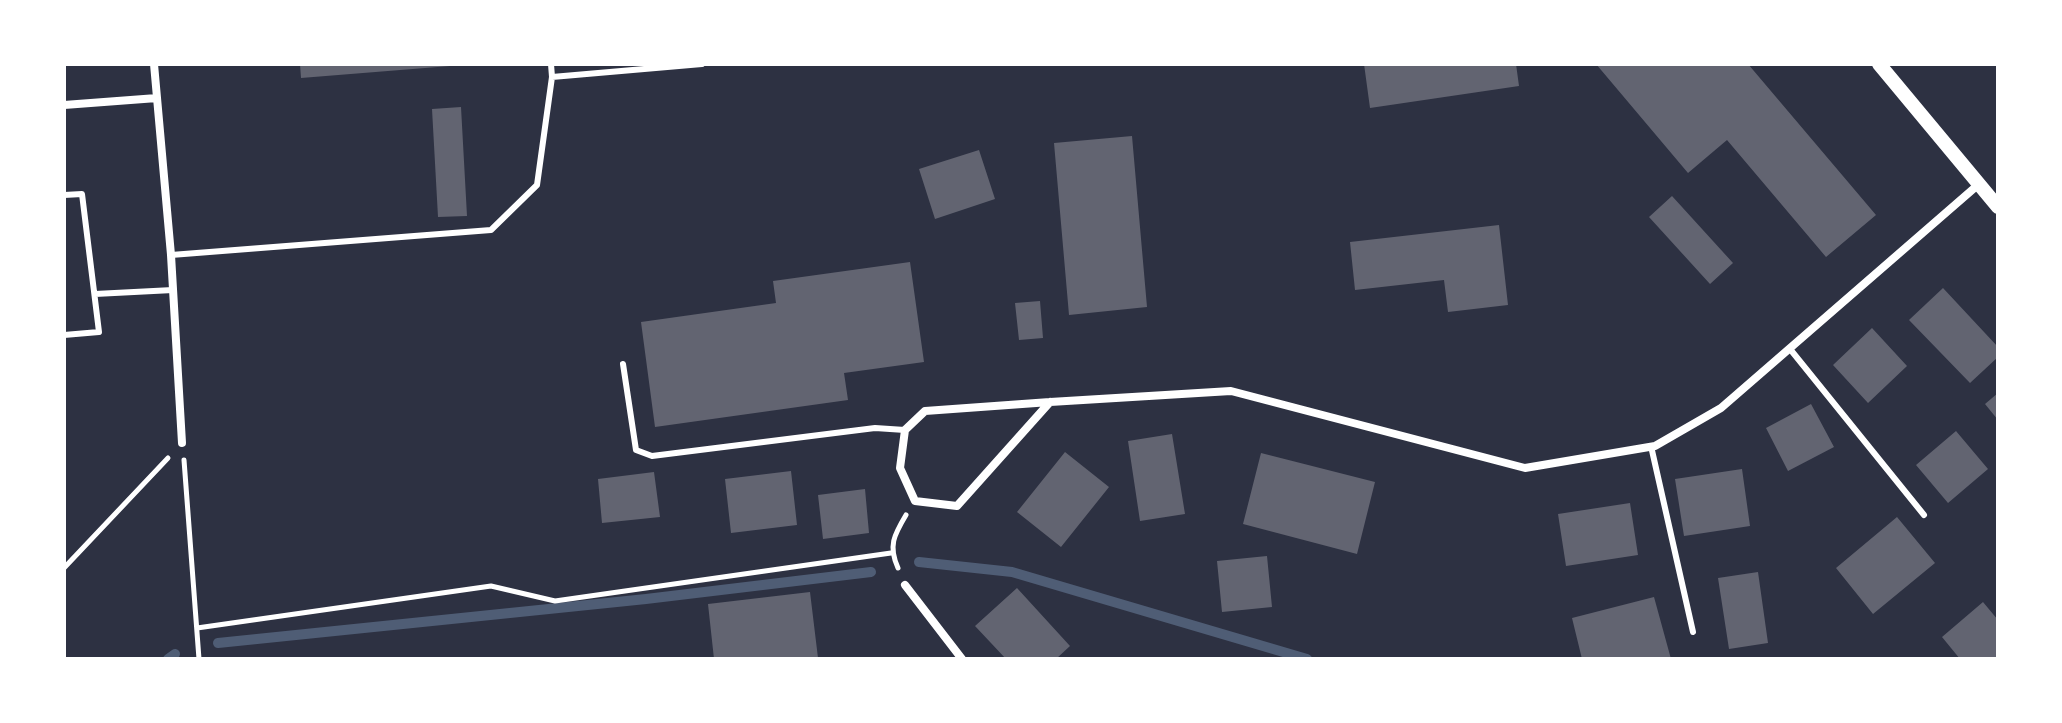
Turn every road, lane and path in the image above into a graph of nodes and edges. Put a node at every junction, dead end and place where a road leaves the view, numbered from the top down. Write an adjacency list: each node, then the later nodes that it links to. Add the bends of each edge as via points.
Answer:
1 (154, 64): 6 (street)
2 (551, 64): 5 (lane)
3 (702, 64): 5 (lane)
4 (1879, 64): 8 (street)
5 (552, 77): 11 (lane, via 537,185 491,230)
6 (157, 98): 7 (street); 11 (street)
7 (64, 105)
8 (1979, 184): 10 (street); 15 (street)
9 (64, 195): 13 (lane, via 82,194)
10 (1998, 207)
11 (171, 255): 12 (street)
12 (173, 290): 13 (lane); 19 (street)
13 (95, 294): 14 (lane, via 99,332)
14 (64, 335)
15 (1790, 349): 20 (street, via 1721,408); 22 (lane)
16 (623, 364): 18 (lane, via 636,450 652,456 875,428)
17 (1050, 402): 18 (street, via 925,411); 20 (street, via 1231,391 1525,468); 21 (street, via 957,506)
18 (905, 430): 21 (street, via 900,468)
19 (182, 443): 24 (path); 26 (path)
20 (1651, 446): 27 (lane)
21 (915, 501): 23 (path, via 893,536)
22 (1924, 515)
23 (891, 553): 25 (path); 26 (path, via 555,601 491,586)
24 (64, 568)
25 (905, 585): 29 (street)
26 (197, 628): 28 (path)
27 (1693, 632)
28 (199, 659)
29 (962, 659)

